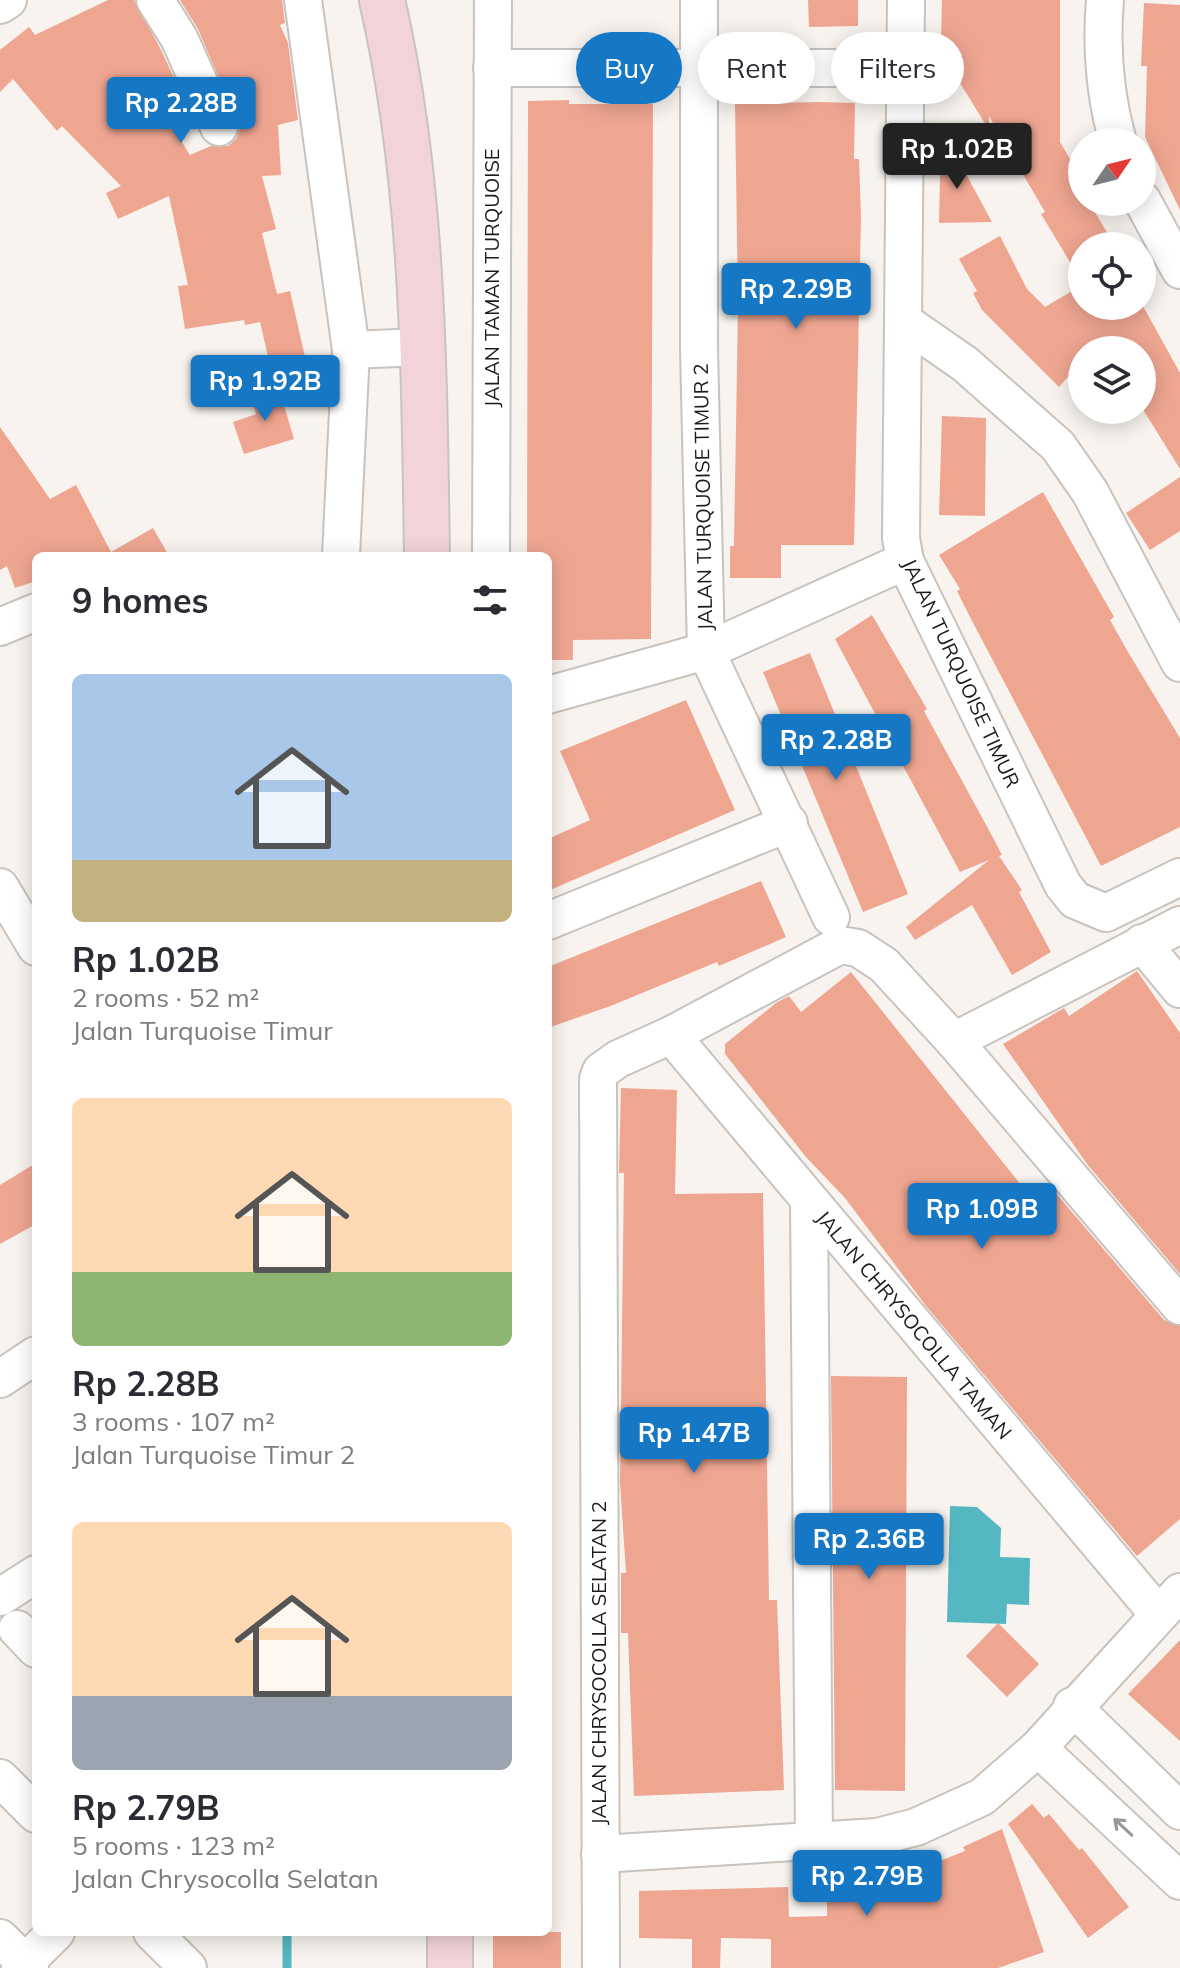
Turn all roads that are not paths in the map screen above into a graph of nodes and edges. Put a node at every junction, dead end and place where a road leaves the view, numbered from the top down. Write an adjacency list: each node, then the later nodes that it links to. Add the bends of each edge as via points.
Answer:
1 (8, 0): 9 (street)
2 (155, 0): 16 (street, via 179,38)
3 (303, 0): 22 (street)
4 (382, 0): 21 (main road, via 397,66 418,241)
5 (493, 0): 12 (street, JALAN TAMAN TURQUOISE)
6 (699, 0): 10 (street, JALAN TURQUOISE TIMUR 2)
7 (906, 0): 11 (street, JALAN TURQUOISE TIMUR)
8 (1105, 0): 17 (street, via 1102,30)
9 (0, 5)
10 (699, 32)
11 (906, 32)
12 (492, 68): 13 (street); 25 (street, JALAN TAMAN TURQUOISE)
13 (698, 70)
14 (698, 104): 29 (street, JALAN TURQUOISE TIMUR 2)
15 (905, 104): 20 (street, JALAN TURQUOISE TIMUR)
16 (219, 127)
17 (1114, 128)
18 (1151, 216): 19 (street)
19 (1180, 270)
20 (903, 321): 26 (street, JALAN TURQUOISE TIMUR); 30 (street, via 965,364 1058,446 1090,492)
21 (421, 347): 22 (street); 24 (main road)
22 (351, 350): 23 (street)
23 (341, 552)
24 (427, 552)
25 (491, 552)
26 (905, 561): 29 (street); 33 (street, JALAN TURQUOISE TIMUR, via 1063,885 1075,900 1106,913)
27 (32, 614): 28 (street)
28 (0, 627)
29 (706, 651): 31 (street); 32 (street, JALAN TURQUOISE TIMUR 2)
30 (1180, 663)
31 (552, 694)
32 (789, 823): 35 (street, JALAN TURQUOISE TIMUR 2); 36 (street)
33 (1180, 877)
34 (0, 887): 38 (street)
35 (831, 917)
36 (552, 919)
37 (1180, 925): 39 (street)
38 (32, 940)
39 (1142, 943): 40 (street); 42 (street)
40 (1180, 989)
41 (671, 1035): 42 (street, via 840,945 858,948 884,965); 43 (street, JALAN CHRYSOCOLLA TAMAN); 56 (street, JALAN CHRYSOCOLLA SELATAN 2, via 618,1059 598,1079)
42 (954, 1041): 44 (street)
43 (809, 1201): 49 (street, JALAN CHRYSOCOLLA TAMAN); 55 (street)
44 (1180, 1306)
45 (32, 1358): 46 (street)
46 (0, 1379)
47 (32, 1577): 48 (street)
48 (0, 1597)
49 (1169, 1603): 50 (street)
50 (1072, 1706): 51 (street); 54 (street)
51 (1038, 1748): 55 (street, via 982,1797 916,1827 877,1837); 57 (street, one-way to 51)
52 (0, 1778): 53 (street)
53 (32, 1810)
54 (1180, 1811)
55 (814, 1840): 56 (street)
56 (600, 1854): 64 (street, JALAN CHRYSOCOLLA SELATAN 2)
57 (1180, 1881)
58 (51, 1936): 61 (street)
59 (156, 1936): 62 (street)
60 (450, 1936): 63 (main road)
61 (19, 1959)
62 (188, 1968)
63 (450, 1968)
64 (601, 1968)

